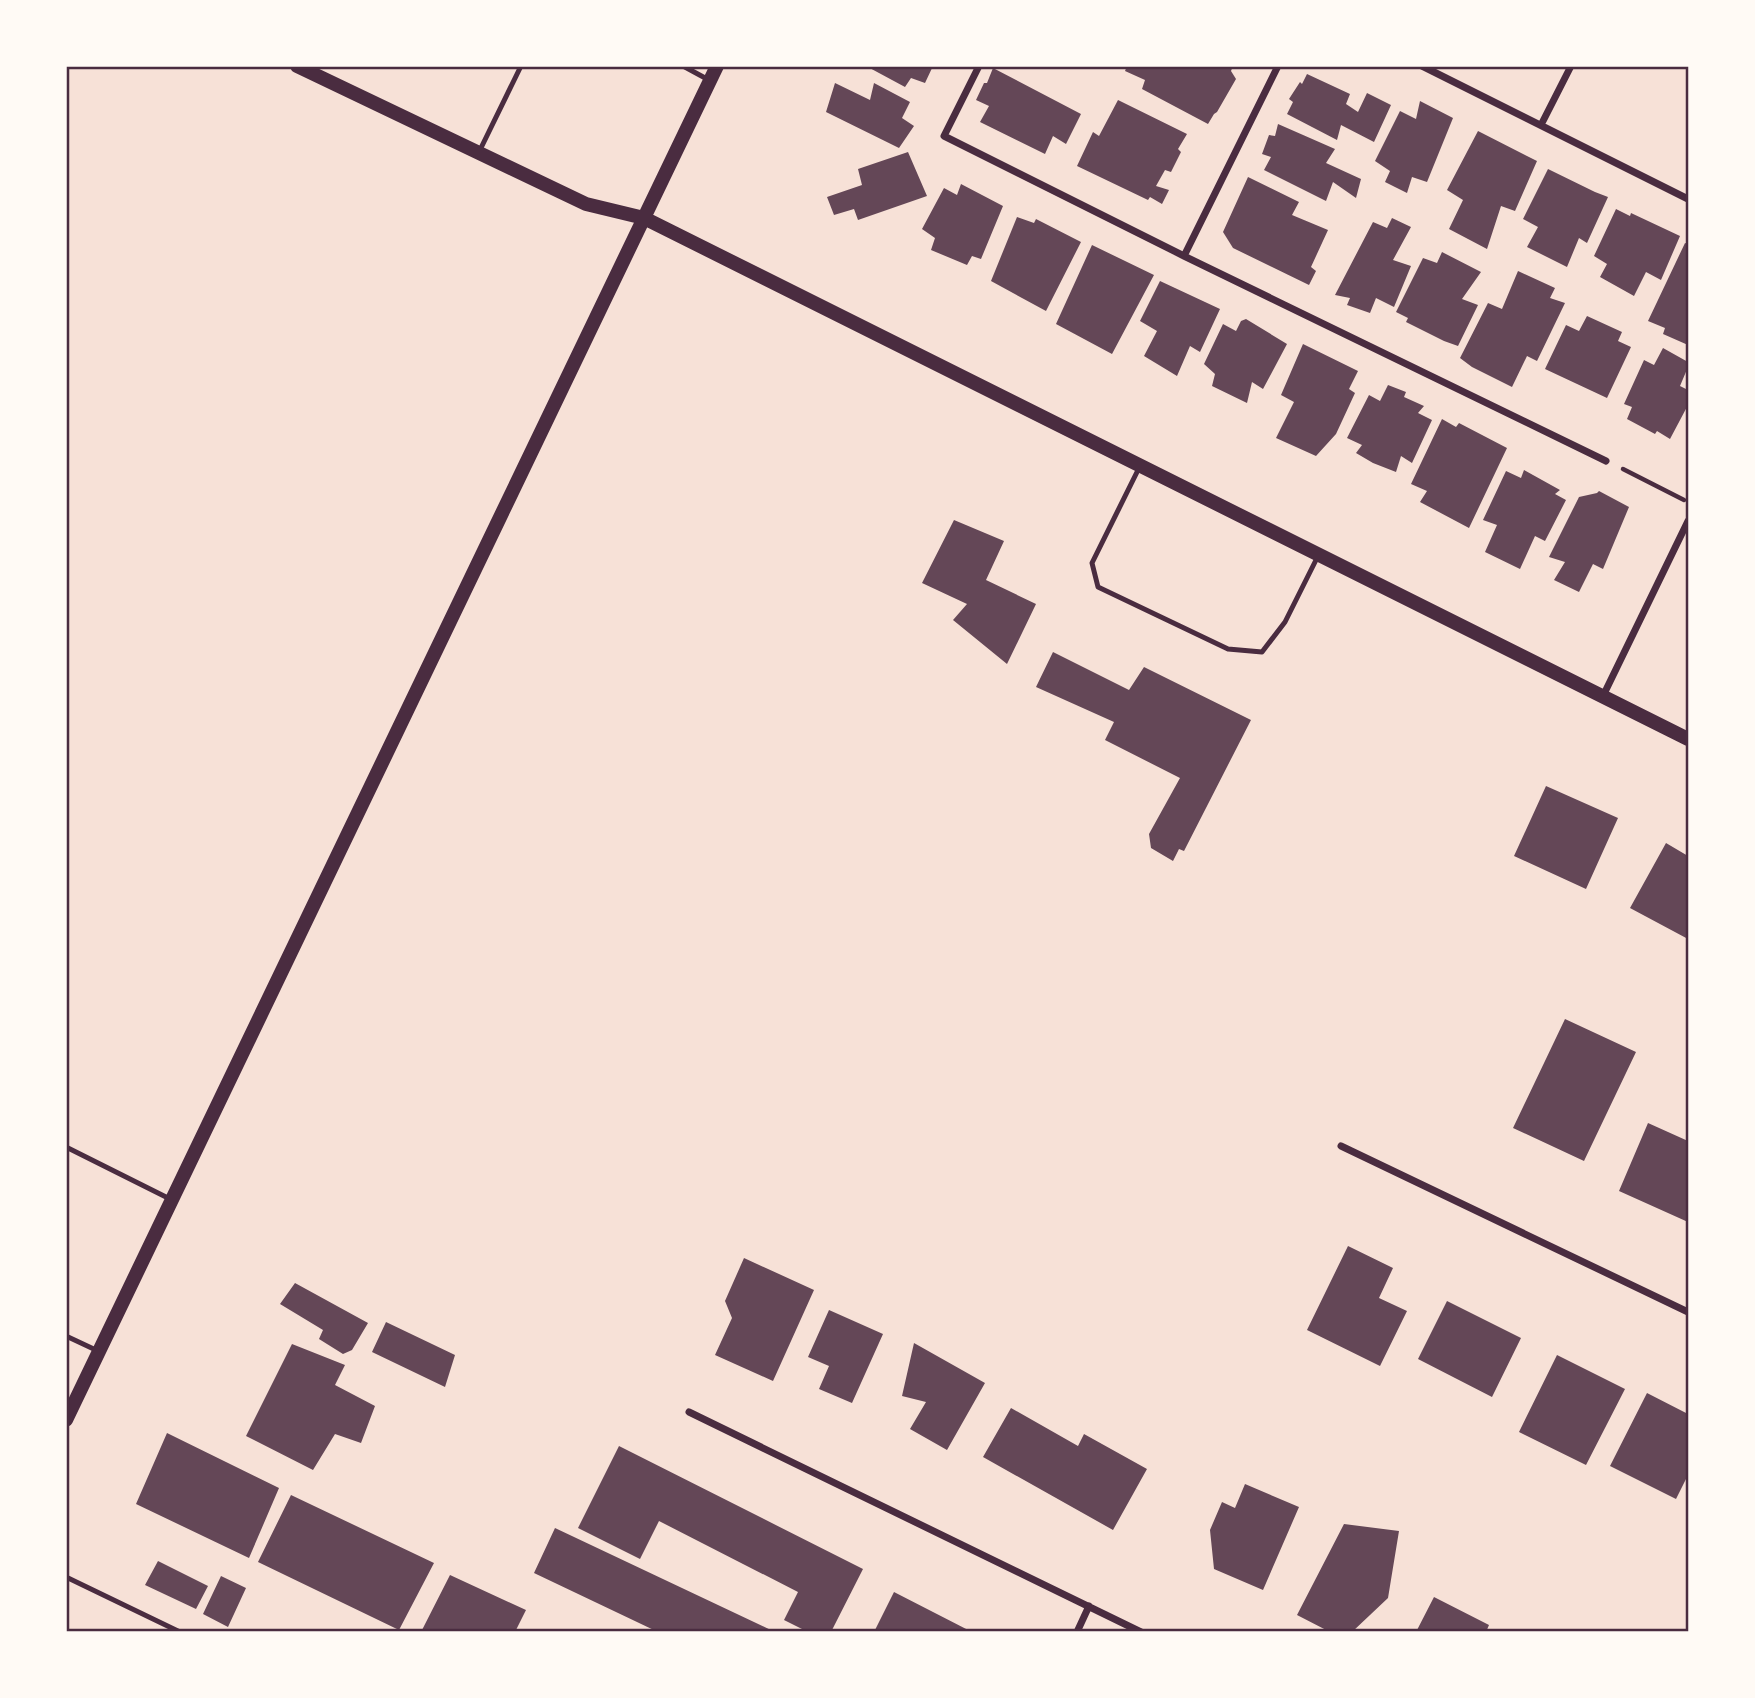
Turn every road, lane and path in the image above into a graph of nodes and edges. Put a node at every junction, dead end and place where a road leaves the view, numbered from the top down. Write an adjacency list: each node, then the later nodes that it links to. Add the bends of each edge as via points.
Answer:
1 (297, 66): 11 (main road)
2 (521, 66): 11 (lane)
3 (683, 66): 9 (lane)
4 (717, 66): 9 (main road)
5 (979, 66): 14 (street, via 944,136)
6 (1278, 66): 14 (street)
7 (1422, 66): 10 (street)
8 (1572, 66): 10 (street)
9 (710, 80): 13 (main road)
10 (1541, 125): 12 (street)
11 (479, 153): 13 (main road, via 586,204)
12 (1689, 200)
13 (644, 218): 16 (main road); 24 (main road)
14 (1184, 256): 15 (street)
15 (1606, 461): 17 (path)
16 (1141, 466): 19 (main road); 19 (lane, via 1092,563 1098,587 1228,649 1262,652 1284,622)
17 (1689, 502)
18 (1689, 521): 20 (street)
19 (1319, 554): 20 (main road)
20 (1603, 696): 21 (main road)
21 (1689, 739)
22 (1341, 1146): 25 (street)
23 (66, 1147): 24 (lane)
24 (173, 1201): 27 (main road)
25 (1689, 1312)
26 (66, 1336): 27 (lane)
27 (100, 1352): 29 (main road)
28 (690, 1412): 31 (street)
29 (66, 1420)
30 (66, 1577): 32 (lane)
31 (1089, 1606): 33 (street); 34 (street)
32 (180, 1632)
33 (1077, 1632)
34 (1140, 1632)

